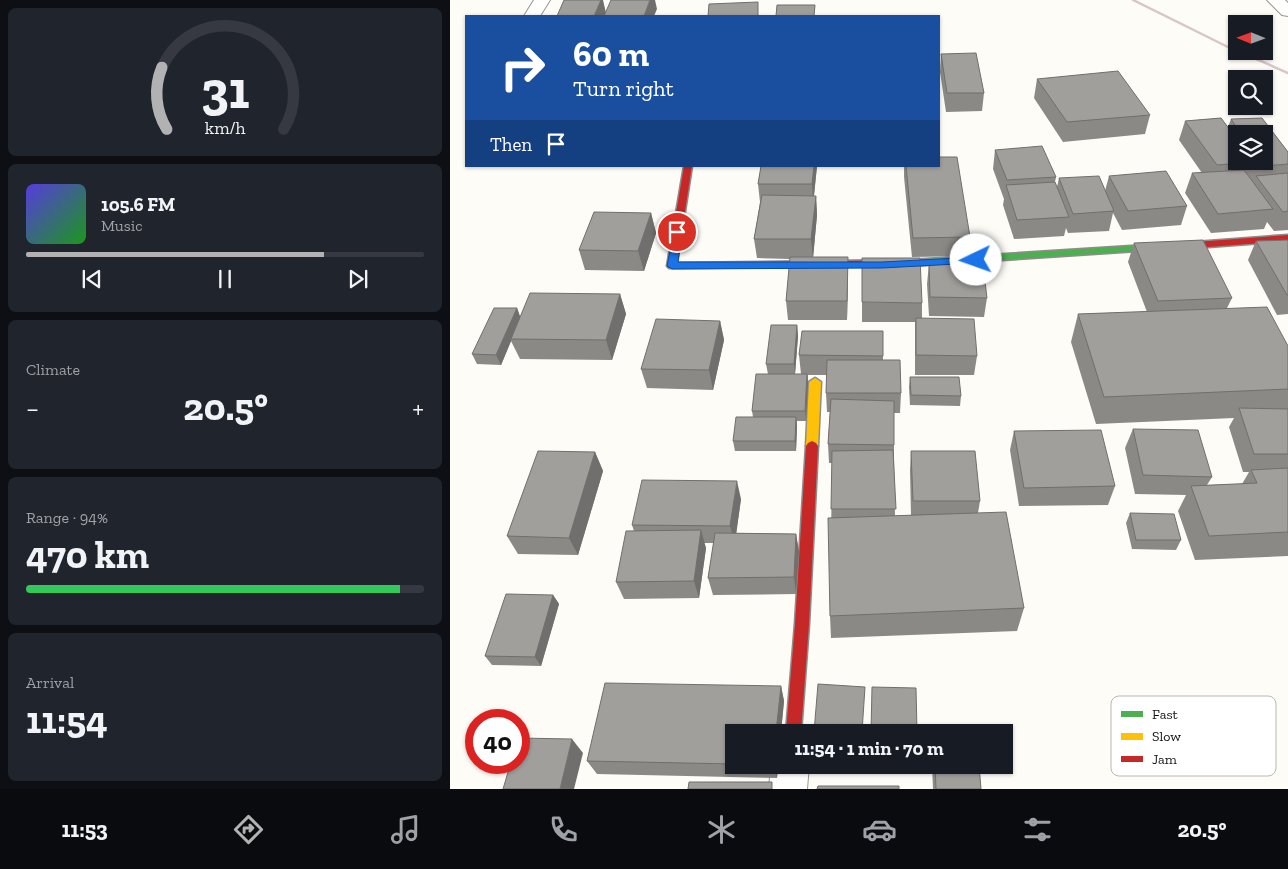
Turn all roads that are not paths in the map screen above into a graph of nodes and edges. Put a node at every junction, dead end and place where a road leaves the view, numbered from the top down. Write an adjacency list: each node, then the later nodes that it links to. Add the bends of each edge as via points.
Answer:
1 (542, 0): 4 (street)
2 (1275, 0): 3 (street)
3 (1288, 12)
4 (533, 15)
5 (688, 167): 6 (street, via 672,266 882,265)
6 (1288, 238)
7 (815, 382): 8 (street)
8 (794, 724)
9 (789, 774): 10 (street)
10 (788, 789)

